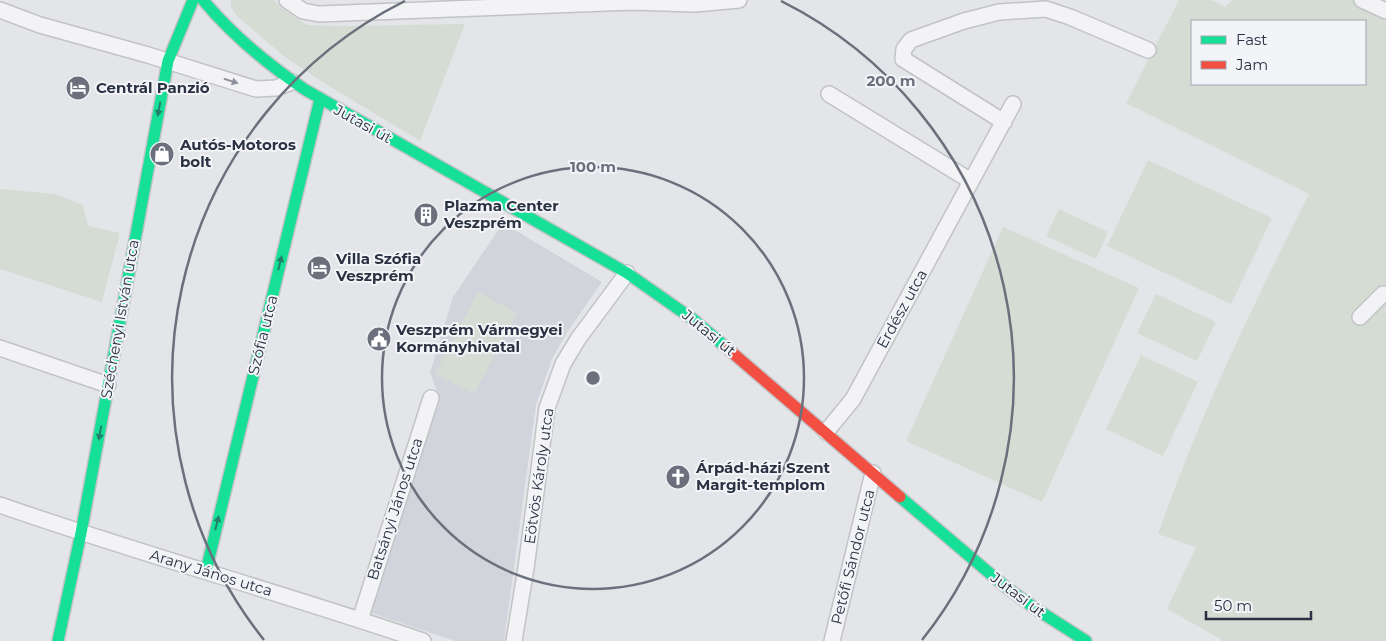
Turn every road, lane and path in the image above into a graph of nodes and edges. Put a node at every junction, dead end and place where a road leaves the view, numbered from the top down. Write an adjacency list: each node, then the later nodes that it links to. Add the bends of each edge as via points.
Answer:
1 (193, 0): 9 (street, Széchenyi István utca)
2 (203, 0): 10 (street, Jutasi út, via 218,20)
3 (287, 0): 4 (street, via 303,11 319,14 632,2 696,4)
4 (739, 0)
5 (1362, 0): 7 (street)
6 (0, 10): 9 (street, via 40,25)
7 (1386, 11)
8 (1148, 50): 14 (street, via 1046,9 999,12 911,40 904,49 903,59)
9 (168, 61): 10 (street, one-way to 10, via 256,89 276,88); 20 (street, Széchenyi István utca, one-way to 20)
10 (292, 82): 12 (street, Jutasi út)
11 (829, 94): 15 (street)
12 (320, 99): 16 (street, Jutasi út); 26 (street, Szófia utca, one-way to 12)
13 (1014, 104): 14 (street, Erdész utca)
14 (1004, 122): 15 (street, Erdész utca)
15 (972, 181): 22 (street, Erdész utca, via 853,399)
16 (627, 272): 22 (street, Jutasi út, via 694,320); 30 (street, Eötvös Károly utca, via 573,347 547,408)
17 (1386, 294): 18 (street)
18 (1360, 317)
19 (0, 348): 20 (street)
20 (108, 385): 25 (street, Széchenyi István utca, one-way to 25)
21 (431, 398): 27 (street, Batsányi János utca)
22 (826, 432): 23 (street, Jutasi út)
23 (873, 473): 31 (street, Petőfi Sándor utca); 32 (street, Jutasi út, via 1007,588)
24 (0, 505): 25 (street, Arany János utca)
25 (81, 533): 26 (street, Arany János utca); 28 (street, Széchenyi István utca)
26 (206, 571): 27 (street, Arany János utca)
27 (360, 620): 29 (street, Arany János utca)
28 (58, 641)
29 (423, 641)
30 (514, 641)
31 (832, 641)
32 (1086, 641)

